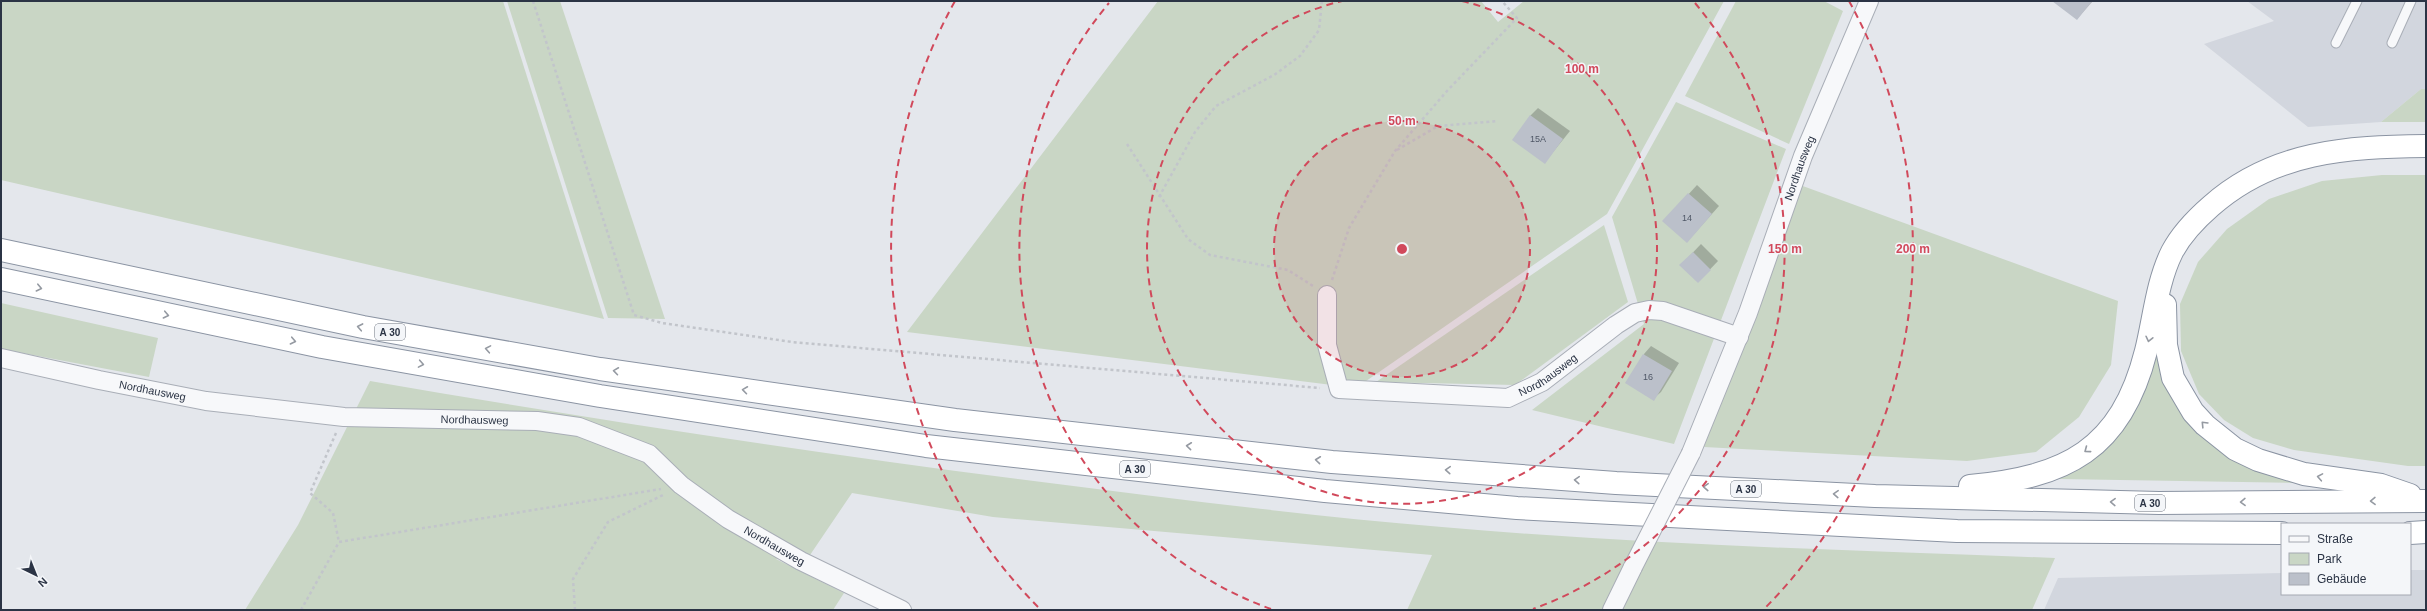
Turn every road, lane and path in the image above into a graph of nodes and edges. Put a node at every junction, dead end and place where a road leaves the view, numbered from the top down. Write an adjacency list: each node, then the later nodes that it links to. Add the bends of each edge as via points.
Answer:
1 (533, 1): 20 (path, via 634,314 662,323 792,342)
2 (1322, 1): 13 (path, via 1319,30 1300,56 1274,75 1216,106 1195,132)
3 (1502, 1): 12 (path, via 1517,18 1446,92)
4 (1869, 1): 18 (street, Nordhausweg, via 1803,156)
5 (2357, 1): 7 (lane)
6 (2411, 1): 8 (lane)
7 (2336, 43)
8 (2392, 43)
9 (1497, 121): 12 (path, via 1438,126)
10 (1127, 144): 13 (path)
11 (2426, 146): 15 (highway, via 2344,149 2274,166 2224,194 2201,215 2172,252)
12 (1395, 151): 17 (path, via 1349,228)
13 (1159, 197): 17 (path, via 1188,239 1210,255 1288,270)
14 (1, 250): 23 (highway, A 30, one-way to 14, via 1616,483 1332,462 955,420 600,369 363,327)
15 (2164, 274): 23 (highway, one-way to 23, via 2146,353 2134,385 2122,413 2095,444 2074,460 2044,474 2008,483); 24 (highway, one-way to 15, via 2381,485 2304,474 2258,460 2235,449 2205,425 2183,395 2168,363)
16 (1, 279): 25 (highway, A 30, one-way to 25, via 322,347 600,396 926,446 1302,488 1517,508 1957,531)
17 (1327, 296): 20 (street, via 1327,345)
18 (1739, 337): 20 (street, Nordhausweg, via 1663,311 1649,310 1635,313 1542,382 1508,398); 32 (street, Nordhausweg, bridge, via 1691,452)
19 (1, 358): 21 (street, Nordhausweg, via 206,401)
20 (1339, 389)
21 (344, 417): 22 (street, Nordhausweg, via 537,421 579,427 649,454); 28 (path, via 310,493 333,513)
22 (681, 485): 28 (path); 30 (path, via 608,522 573,579); 31 (street, Nordhausweg, via 728,519 801,561)
23 (1875, 496): 24 (highway, A 30, one-way to 23, via 2159,503)
24 (2426, 500)
25 (2281, 532)
26 (2426, 532): 27 (highway)
27 (2411, 533)
28 (339, 542): 29 (path)
29 (301, 610)
30 (575, 610)
31 (902, 610)
32 (1612, 610)

